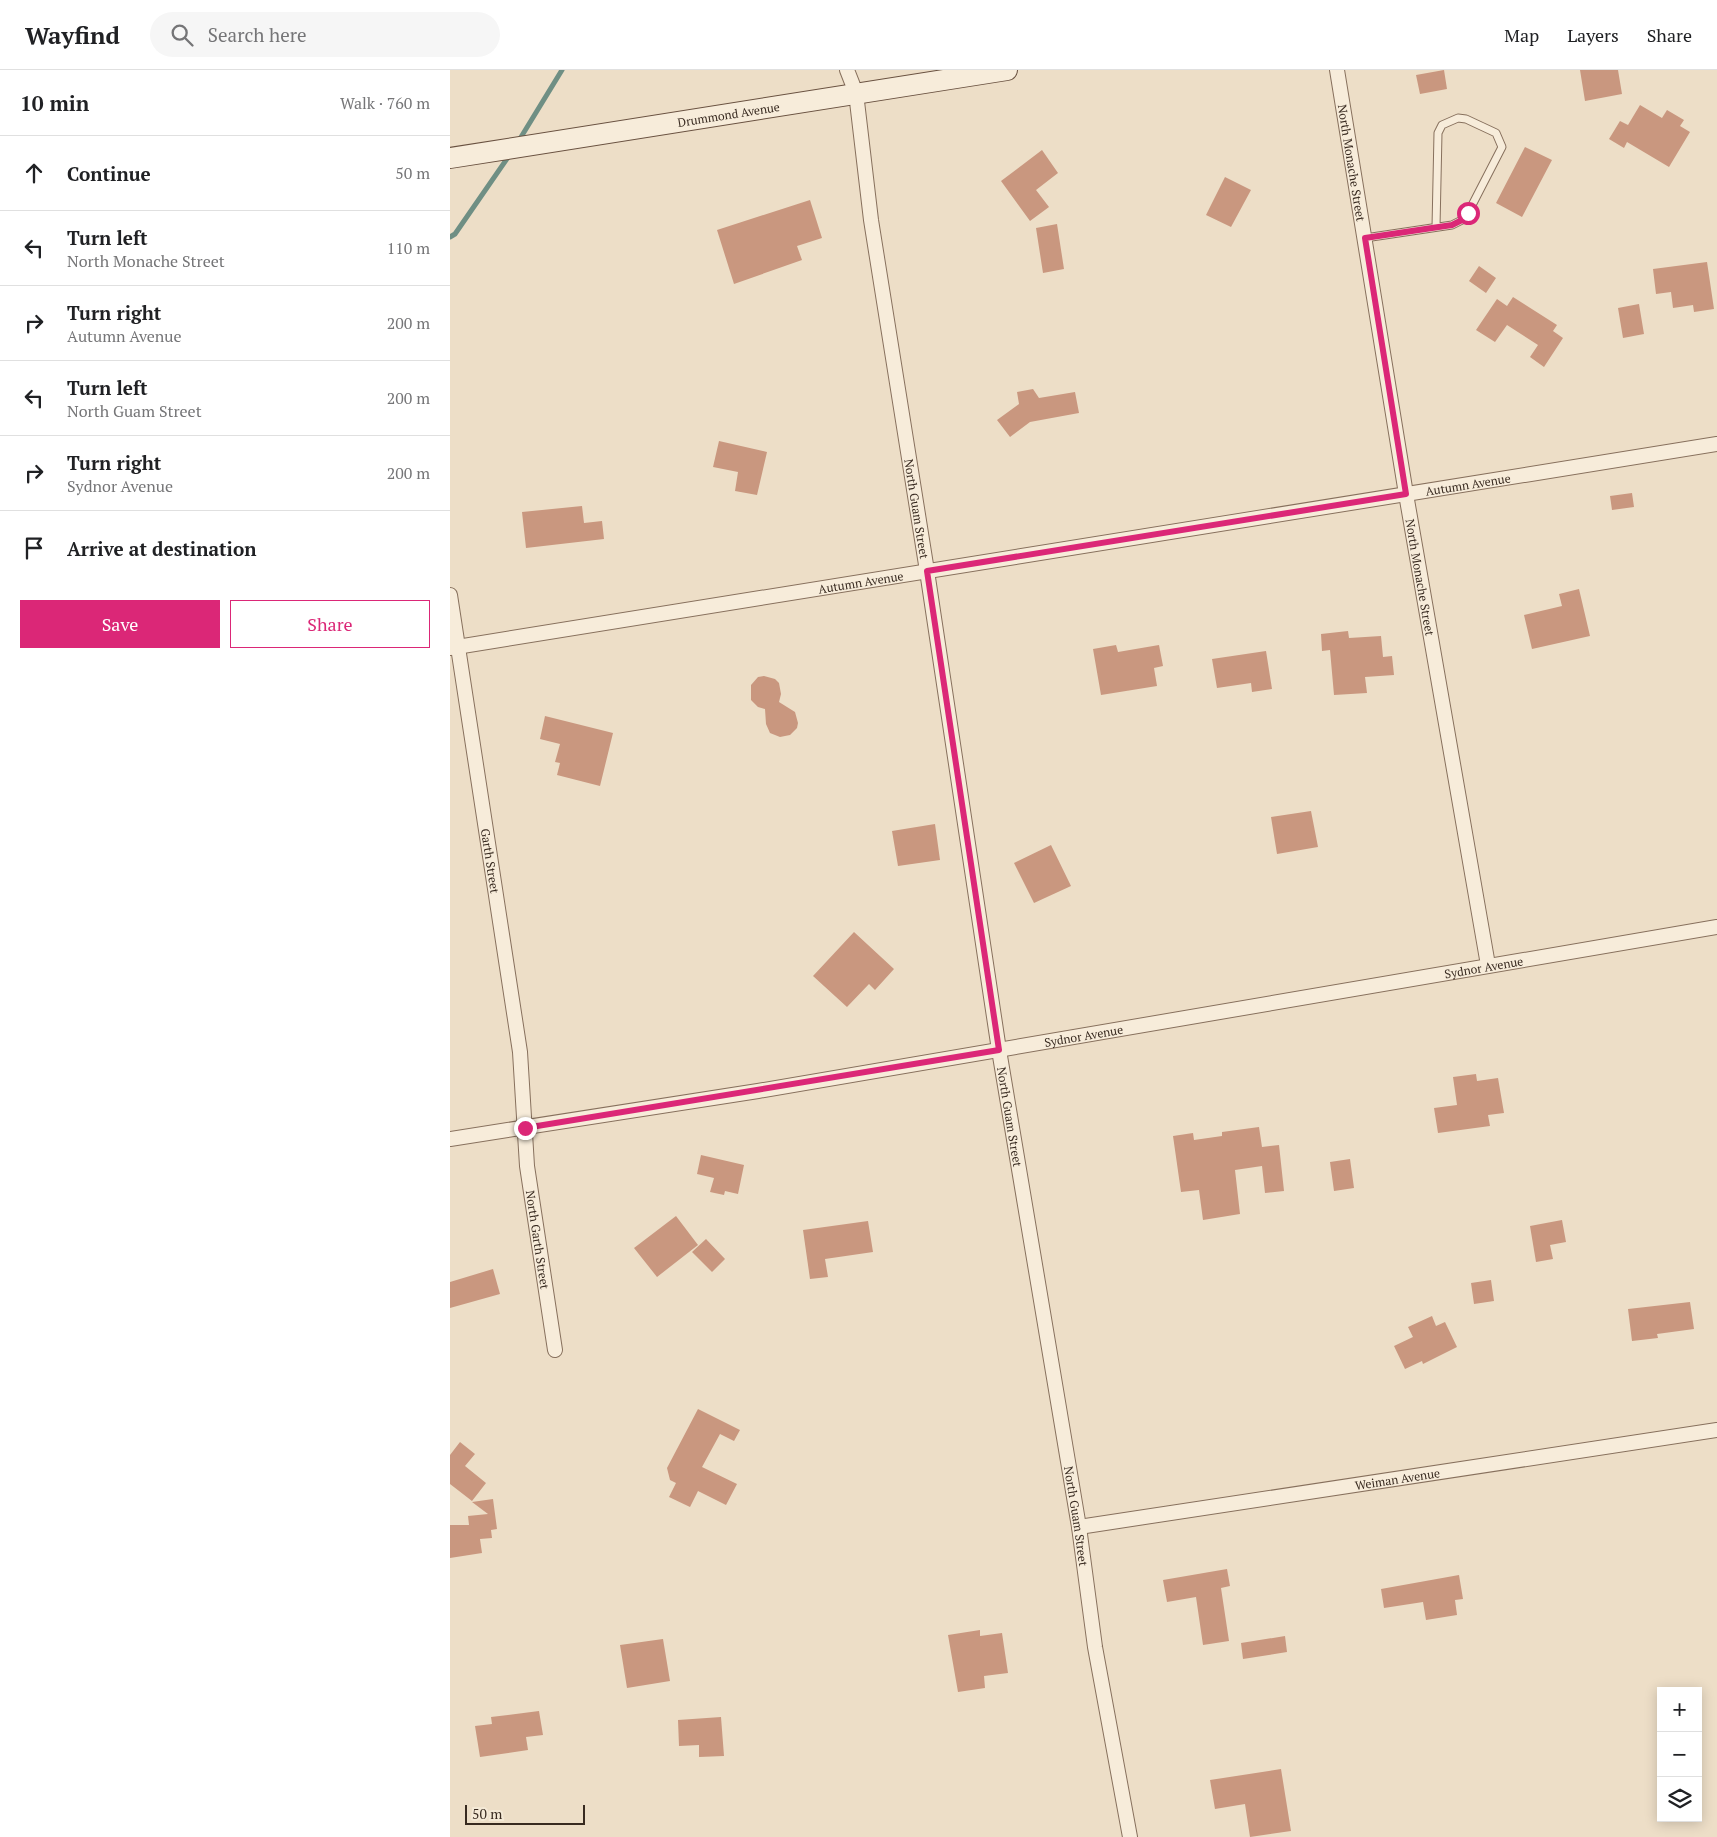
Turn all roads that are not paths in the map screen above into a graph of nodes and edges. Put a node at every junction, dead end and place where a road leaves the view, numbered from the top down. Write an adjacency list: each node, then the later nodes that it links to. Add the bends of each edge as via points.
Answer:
1 (847, 70): 4 (street, North Guam Street)
2 (1007, 70): 4 (street, Drummond Avenue)
3 (1337, 70): 7 (street, North Monache Street)
4 (856, 93): 5 (street, Drummond Avenue); 10 (street, North Guam Street, via 871,220)
5 (450, 158)
6 (1436, 227): 6 (lane, via 1452,225 1468,213 1500,153 1502,147 1496,133 1458,118 1448,121 1438,133); 7 (lane)
7 (1365, 238): 9 (street, North Monache Street)
8 (1717, 444): 9 (street, Autumn Avenue)
9 (1406, 494): 10 (street, Autumn Avenue); 14 (street, North Monache Street)
10 (927, 571): 12 (street, Autumn Avenue); 15 (street, North Guam Street)
11 (450, 595): 12 (street, Garth Street)
12 (453, 647): 16 (street, Garth Street, via 520,1052)
13 (1717, 927): 14 (street, Sydnor Avenue)
14 (1488, 965): 15 (street, Sydnor Avenue)
15 (999, 1050): 16 (street, Sydnor Avenue); 20 (street, North Guam Street)
16 (525, 1128): 17 (street, Sydnor Avenue); 18 (street, North Garth Street, via 527,1166)
17 (450, 1139)
18 (555, 1350)
19 (1717, 1430): 20 (street, Weiman Avenue)
20 (1079, 1527): 21 (street, North Guam Street, via 1096,1647)
21 (1130, 1837)

